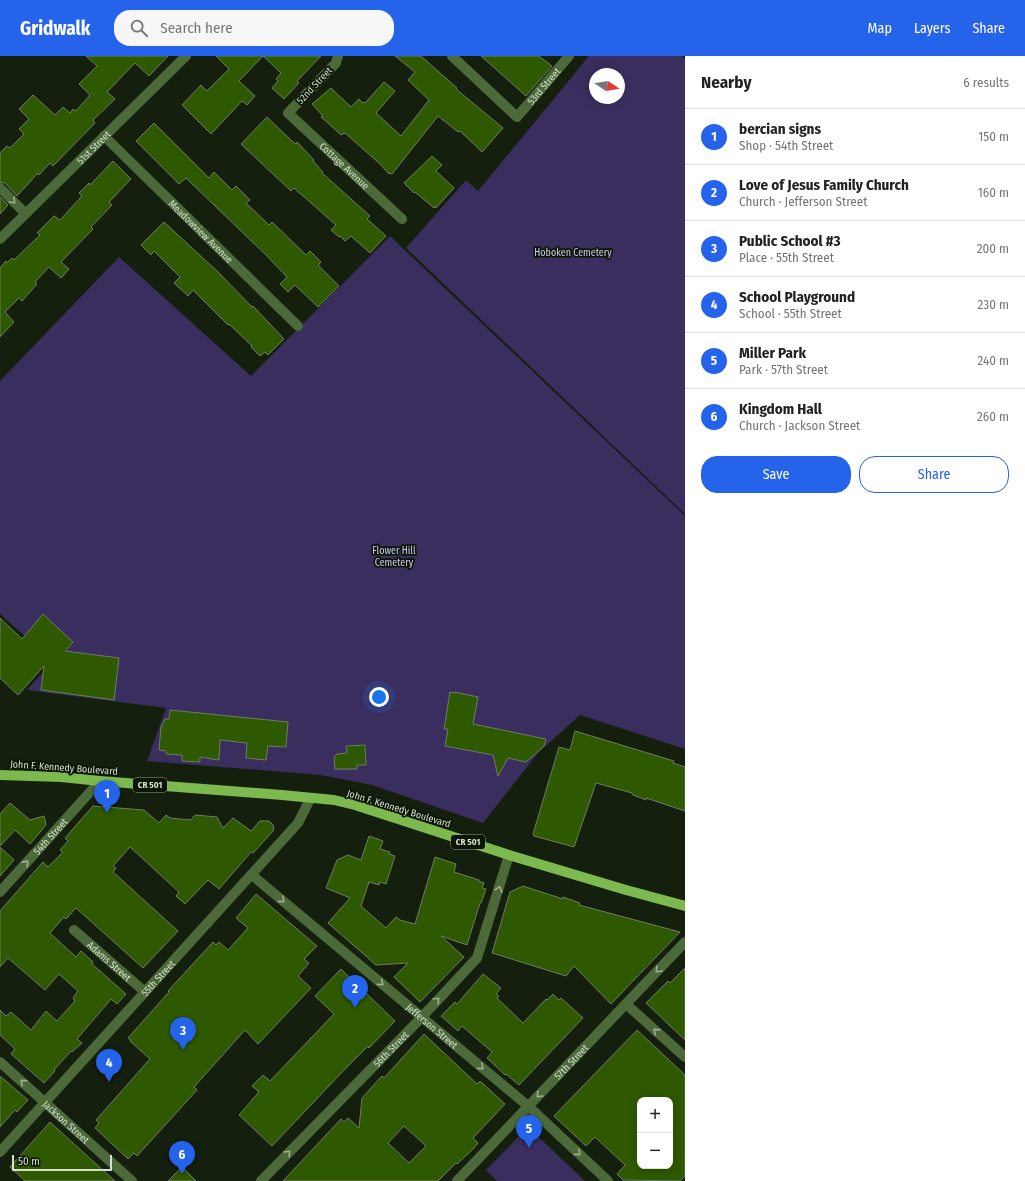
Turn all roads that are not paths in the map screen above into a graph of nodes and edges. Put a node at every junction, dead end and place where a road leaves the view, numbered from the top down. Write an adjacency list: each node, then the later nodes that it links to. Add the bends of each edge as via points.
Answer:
1 (186, 56): 6 (street, 51st Street)
2 (338, 56): 5 (street, 52nd Street, via 336,63)
3 (452, 56): 4 (street, 53rd Street, via 517,117)
4 (569, 56)
5 (288, 113): 9 (street, Cottage Avenue)
6 (104, 136): 8 (street, 51st Street); 11 (street, Meadowview Avenue)
7 (0, 188): 8 (street, one-way to 8)
8 (25, 213): 10 (street, 51st Street)
9 (402, 219)
10 (0, 238)
11 (298, 326)
12 (0, 775): 13 (main road, John F. Kennedy Boulevard / CR 501)
13 (100, 781): 14 (main road, John F. Kennedy Boulevard / CR 501); 17 (street, 54th Street, one-way to 13)
14 (310, 798): 15 (main road, John F. Kennedy Boulevard / CR 501, via 355,805); 16 (street, 55th Street, via 298,823)
15 (509, 855): 18 (main road, John F. Kennedy Boulevard / CR 501); 23 (street, 56th Street, one-way to 15, via 477,958)
16 (252, 875): 21 (street, 55th Street); 23 (street, Jefferson Street, one-way to 23)
17 (0, 892)
18 (685, 906)
19 (74, 930): 21 (street, Adams Street)
20 (685, 942): 22 (street, 57th Street, one-way to 22)
21 (145, 992): 26 (street, 55th Street)
22 (626, 1004): 24 (street, one-way to 22); 27 (street, 57th Street, one-way to 27)
23 (422, 1017): 27 (street, Jefferson Street, one-way to 27); 30 (street, 56th Street, one-way to 23)
24 (685, 1057)
25 (0, 1062): 26 (street, Jackson Street, one-way to 25)
26 (45, 1102): 28 (street, 55th Street); 29 (street, Jackson Street)
27 (528, 1106): 31 (street, 57th Street); 32 (street, Jefferson Street, one-way to 32)
28 (0, 1152)
29 (132, 1181)
30 (261, 1181)
31 (457, 1181)
32 (608, 1181)

